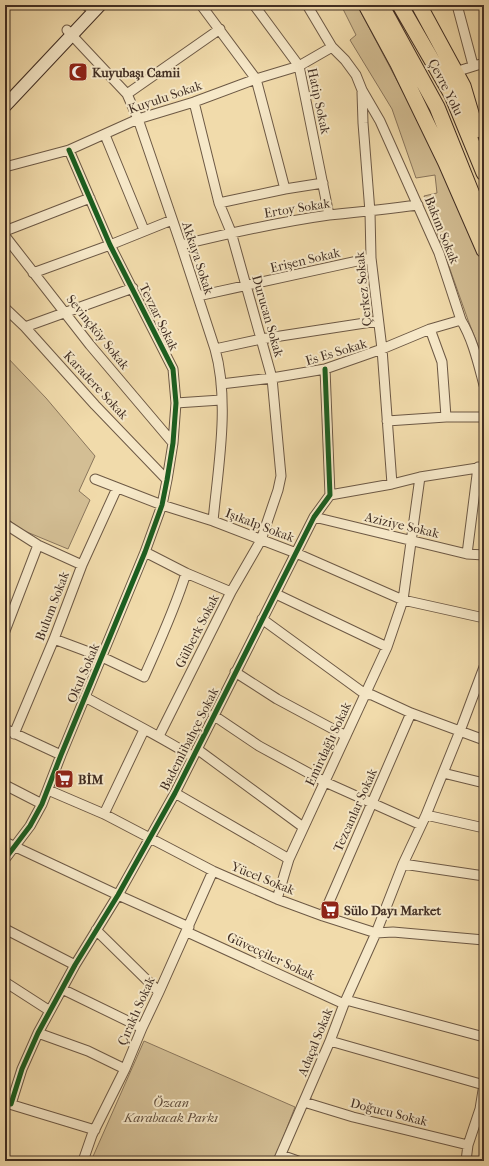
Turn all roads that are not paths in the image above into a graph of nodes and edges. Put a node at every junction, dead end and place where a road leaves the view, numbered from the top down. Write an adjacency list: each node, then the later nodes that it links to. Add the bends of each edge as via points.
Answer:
1 (201, 5): 10 (street)
2 (254, 5): 15 (street, Hatip Sokak)
3 (307, 5): 12 (street, Bakım Sokak)
4 (366, 5): 45 (highway, via 446,163)
5 (381, 5): 38 (highway, via 436,107)
6 (400, 5): 29 (highway, Çevre Yolu, via 452,95)
7 (419, 5): 16 (highway)
8 (457, 5): 14 (street)
9 (92, 6): 11 (main road)
10 (220, 30): 17 (street); 19 (street)
11 (69, 32): 19 (street, Akkaya Sokak); 20 (main road); 22 (main road)
12 (332, 47): 15 (street, Kuyulu Sokak); 18 (street, Bakım Sokak, via 356,75)
13 (484, 62): 14 (street)
14 (473, 65): 16 (street)
15 (299, 66): 17 (street, Kuyulu Sokak); 30 (street, Hatip Sokak)
16 (455, 72): 24 (highway)
17 (256, 78): 21 (street, Kuyulu Sokak); 31 (street)
18 (362, 90): 34 (street, Bakım Sokak, via 380,121); 35 (street, Çerkez Sokak)
19 (127, 94): 23 (street, Akkaya Sokak)
20 (5, 96)
21 (194, 102): 23 (street, Kuyulu Sokak); 33 (street, Durucan Sokak)
22 (5, 106)
23 (138, 119): 25 (street, Kuyulu Sokak); 37 (street, Akkaya Sokak)
24 (478, 119): 27 (highway)
25 (104, 135): 26 (street, Kuyulu Sokak); 39 (street)
26 (68, 150): 28 (street, Kuyulu Sokak); 32 (street, Tevzar Sokak)
27 (484, 156)
28 (5, 167)
29 (484, 173)
30 (323, 183): 31 (street); 36 (street, Hatip Sokak)
31 (285, 189): 33 (street)
32 (90, 198): 40 (street); 44 (street, Tevzar Sokak)
33 (219, 203): 41 (street, Durucan Sokak)
34 (418, 205): 35 (street, Ertoy Sokak); 53 (street, Bakım Sokak)
35 (370, 212): 36 (street, Ertoy Sokak); 46 (street, Çerkez Sokak)
36 (329, 215): 41 (street, Ertoy Sokak)
37 (172, 220): 39 (street); 43 (street, Akkaya Sokak)
38 (484, 224)
39 (144, 230): 44 (street)
40 (5, 231)
41 (230, 232): 43 (street, Ertoy Sokak); 48 (street, Durucan Sokak)
42 (5, 236): 47 (street, Sevinçköy Sokak)
43 (181, 244): 50 (street, Akkaya Sokak)
44 (110, 245): 47 (street); 49 (street, Tevzar Sokak)
45 (484, 250)
46 (371, 258): 48 (street, Erişen Sokak); 54 (street, Çerkez Sokak)
47 (33, 273): 52 (street, Sevinçköy Sokak)
48 (245, 286): 50 (street, Erişen Sokak); 57 (street, Durucan Sokak)
49 (133, 288): 52 (street); 65 (street, Tevzar Sokak, via 173,369)
50 (198, 296): 59 (street, Akkaya Sokak)
51 (5, 308): 55 (street, Karadere Sokak)
52 (64, 312): 55 (street); 69 (street, Sevinçköy Sokak)
53 (461, 320): 56 (street, Es Es Sokak); 63 (street, Bakım Sokak, via 478,361)
54 (378, 321): 57 (street); 58 (street, Çerkez Sokak)
55 (25, 327): 73 (street, Karadere Sokak)
56 (430, 329): 58 (street, Es Es Sokak); 67 (street, via 442,362)
57 (261, 338): 59 (street); 61 (street, Durucan Sokak)
58 (382, 349): 60 (street, Es Es Sokak); 68 (street, Çerkez Sokak)
59 (215, 350): 62 (street, Akkaya Sokak)
60 (326, 369): 61 (street, Es Es Sokak); 76 (street)
61 (272, 378): 62 (street, Es Es Sokak); 81 (street, Durucan Sokak, via 281,476)
62 (221, 384): 64 (street, Akkaya Sokak)
63 (484, 385)
64 (221, 400): 65 (street); 79 (street, Akkaya Sokak, via 221,444)
65 (176, 402): 69 (street, Tevzar Sokak)
66 (484, 416): 67 (street)
67 (446, 417): 68 (street)
68 (387, 421): 74 (street, Çerkez Sokak)
69 (173, 443): 73 (street, Tevzar Sokak)
70 (481, 467): 71 (street); 86 (street)
71 (420, 476): 74 (street); 82 (street, Emirdağlı Sokak)
72 (95, 479): 75 (street, Işıkalp Sokak)
73 (167, 480): 77 (street, Tevzar Sokak)
74 (392, 484): 76 (street)
75 (117, 488): 77 (street, Işıkalp Sokak); 88 (street, Bulum Sokak)
76 (330, 495): 78 (street, Bademlibahçe Sokak)
77 (162, 505): 79 (street, Işıkalp Sokak); 84 (street, Okul Sokak)
78 (314, 517): 82 (street, Aziziye Sokak); 85 (street, Bademlibahçe Sokak)
79 (213, 521): 81 (street, Işıkalp Sokak)
80 (5, 524): 83 (street)
81 (261, 540): 85 (street, Işıkalp Sokak); 90 (street, Gülberk Sokak)
82 (412, 540): 86 (street, Aziziye Sokak); 92 (street, Emirdağlı Sokak)
83 (38, 545): 88 (street); 95 (street)
84 (145, 552): 89 (street); 98 (street, Okul Sokak)
85 (296, 553): 91 (street, Bademlibahçe Sokak); 92 (street, Işıkalp Sokak)
86 (467, 554): 87 (street, Aziziye Sokak)
87 (484, 555)
88 (82, 565): 96 (street, Bulum Sokak)
89 (186, 573): 90 (street); 98 (street, via 169,622 144,677)
90 (231, 592): 109 (street, Gülberk Sokak)
91 (276, 594): 94 (street, Bademlibahçe Sokak); 97 (street)
92 (403, 600): 93 (street, Işıkalp Sokak); 97 (street, Emirdağlı Sokak)
93 (484, 618)
94 (262, 619): 100 (street, Bademlibahçe Sokak); 101 (street)
95 (5, 631)
96 (54, 639): 98 (street); 108 (street, Bulum Sokak)
97 (387, 647): 101 (street, Emirdağlı Sokak)
98 (102, 658): 102 (street, Okul Sokak)
99 (484, 668): 107 (street, Adaçal Sokak)
100 (235, 672): 104 (street, Bademlibahçe Sokak); 110 (street, via 277,699)
101 (365, 694): 103 (street); 110 (street, Emirdağlı Sokak)
102 (85, 697): 106 (street); 113 (street, Okul Sokak)
103 (411, 713): 107 (street); 121 (street, Tezcanlar Sokak)
104 (213, 715): 112 (street, Bademlibahçe Sokak); 115 (street, via 259,746)
105 (5, 729): 108 (street)
106 (144, 730): 109 (street); 122 (street)
107 (460, 731): 111 (street); 114 (street, Adaçal Sokak)
108 (14, 734): 113 (street)
109 (159, 736): 112 (street)
110 (346, 736): 115 (street, Emirdağlı Sokak)
111 (484, 740)
112 (195, 753): 119 (street, Bademlibahçe Sokak); 125 (street)
113 (61, 755): 118 (street, Okul Sokak)
114 (443, 773): 116 (street); 123 (street, Adaçal Sokak)
115 (325, 782): 121 (street); 125 (street, Emirdağlı Sokak)
116 (484, 783)
117 (5, 785): 120 (street)
118 (48, 790): 120 (street, Okul Sokak); 122 (street, Yücel Sokak)
119 (175, 793): 127 (street, Bademlibahçe Sokak); 131 (street)
120 (42, 804): 129 (street, Okul Sokak)
121 (373, 804): 124 (street); 137 (street, Tezcanlar Sokak)
122 (104, 814): 127 (street, Yücel Sokak)
123 (426, 815): 124 (street, Adaçal Sokak); 126 (street)
124 (421, 824): 132 (street, Adaçal Sokak)
125 (303, 827): 131 (street, Emirdağlı Sokak)
126 (484, 828)
127 (149, 838): 133 (street, Yücel Sokak); 135 (street, Bademlibahçe Sokak)
128 (5, 842): 129 (street, Güvecçiler Sokak)
129 (15, 846): 130 (street, Okul Sokak); 135 (street, Güvecçiler Sokak)
130 (5, 859)
131 (290, 860): 136 (street, Emirdağlı Sokak)
132 (403, 864): 134 (street); 141 (street, Adaçal Sokak)
133 (213, 872): 136 (street, Yücel Sokak); 139 (street, Çıraklı Sokak)
134 (484, 876)
135 (118, 895): 139 (street, Güvecçiler Sokak); 140 (street, Bademlibahçe Sokak)
136 (277, 899): 137 (street, Yücel Sokak)
137 (323, 916): 141 (street, Yücel Sokak)
138 (5, 929): 143 (street)
139 (188, 929): 146 (street, Çıraklı Sokak); 147 (street, Güvecçiler Sokak)
140 (96, 930): 143 (street, Bademlibahçe Sokak); 146 (street)
141 (376, 933): 142 (street, Yücel Sokak, via 394,932); 147 (street, Adaçal Sokak)
142 (484, 940)
143 (75, 965): 145 (street, Bademlibahçe Sokak)
144 (5, 982): 148 (street)
145 (62, 989): 148 (street, Bademlibahçe Sokak); 149 (street)
146 (159, 992): 149 (street, Çıraklı Sokak)
147 (345, 1002): 151 (street, Güvecçiler Sokak); 152 (street, Adaçal Sokak)
148 (50, 1011): 150 (street, Bademlibahçe Sokak)
149 (142, 1028): 153 (street, Çıraklı Sokak)
150 (38, 1033): 153 (street, via 88,1051); 156 (street, Bademlibahçe Sokak)
151 (484, 1037)
152 (330, 1041): 154 (street); 155 (street, Adaçal Sokak)
153 (125, 1069): 158 (street, Çıraklı Sokak)
154 (484, 1084): 157 (street)
155 (304, 1102): 159 (street, Doğucu Sokak, via 353,1117); 160 (street, Adaçal Sokak)
156 (8, 1103): 158 (street)
157 (482, 1109): 159 (street)
158 (95, 1130): 161 (street, Çıraklı Sokak)
159 (468, 1145): 163 (street)
160 (280, 1158): 162 (street)
161 (83, 1161)
162 (298, 1161)
163 (466, 1161)

